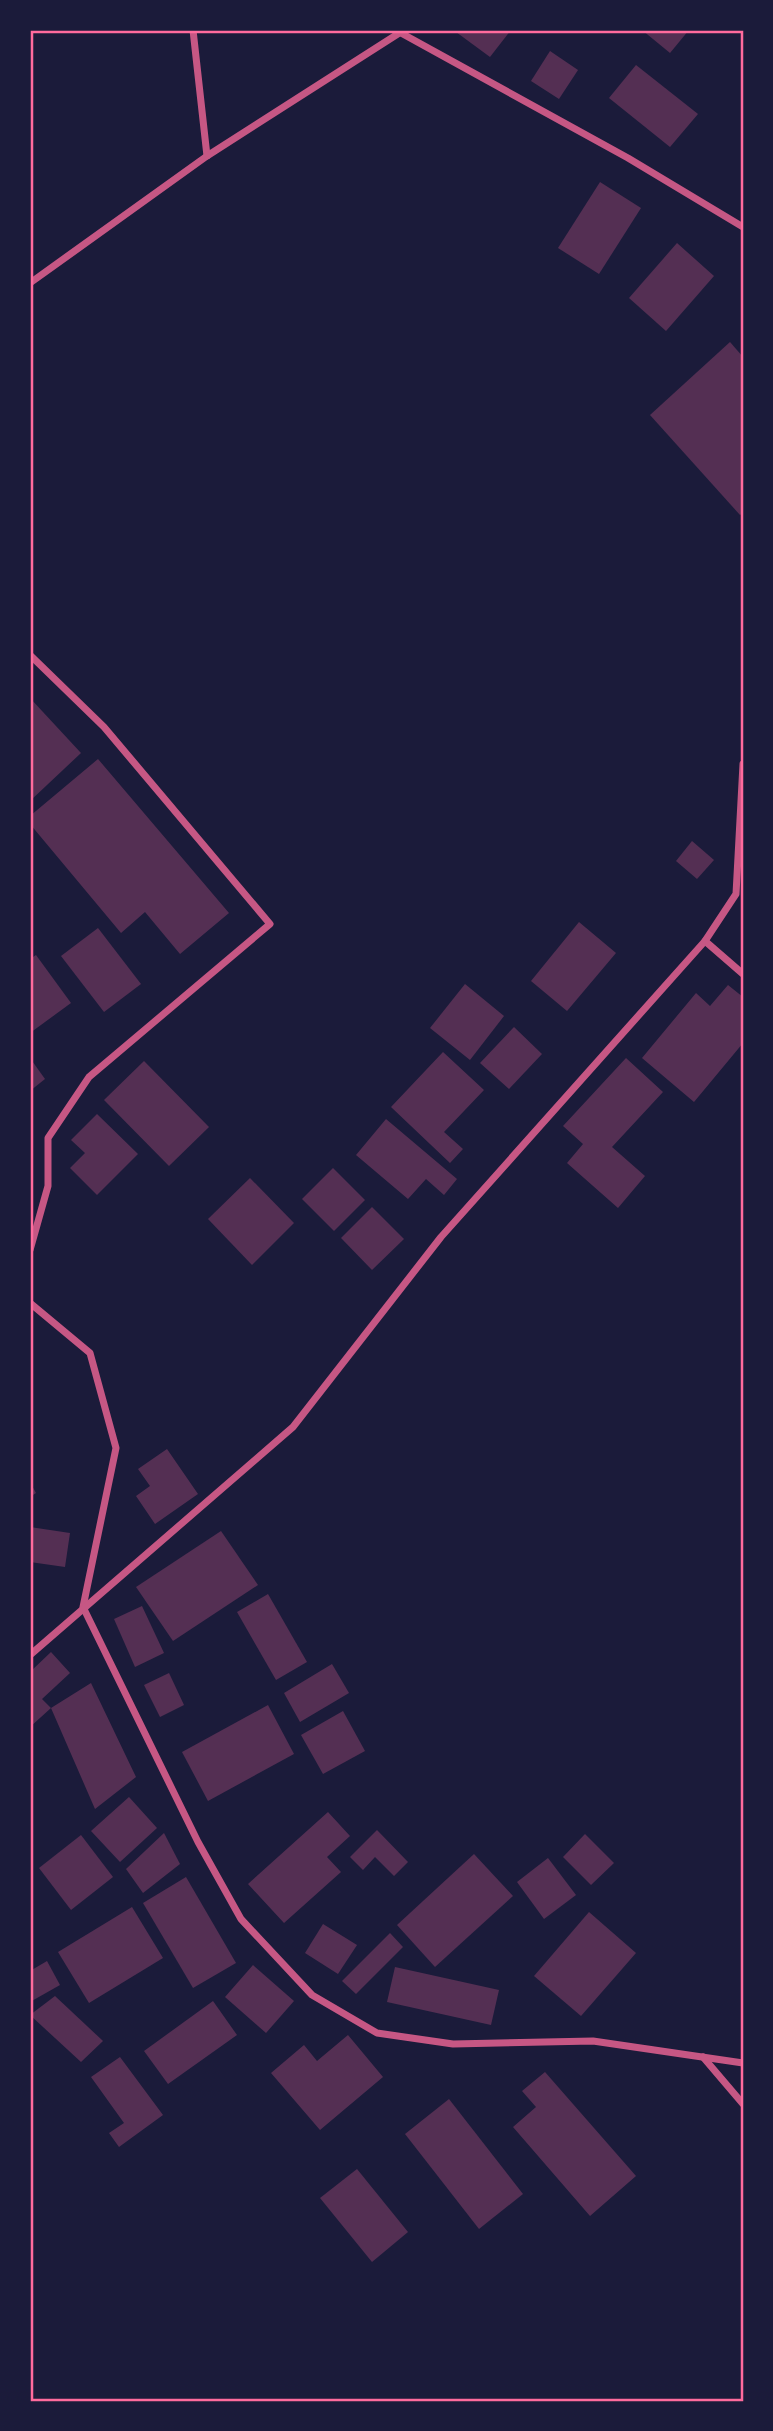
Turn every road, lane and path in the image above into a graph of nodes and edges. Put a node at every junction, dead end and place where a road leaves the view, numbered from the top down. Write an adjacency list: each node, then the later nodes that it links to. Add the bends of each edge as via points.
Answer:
1 (193, 30): 3 (street)
2 (403, 31): 3 (street); 4 (street)
3 (207, 156): 5 (street)
4 (743, 226)
5 (30, 283)
6 (30, 655): 10 (street, via 104,726 270,924 89,1077 48,1138 48,1186)
7 (743, 764): 8 (street, via 736,894)
8 (705, 941): 9 (street); 12 (street, via 442,1237 293,1427)
9 (743, 974)
10 (30, 1250)
11 (30, 1303): 12 (street, via 90,1353 116,1447)
12 (83, 1607): 13 (street); 14 (street, via 198,1842 241,1919 312,1995 377,2033 453,2044 593,2041)
13 (30, 1655)
14 (702, 2057): 15 (street); 16 (street)
15 (743, 2063)
16 (743, 2104)

